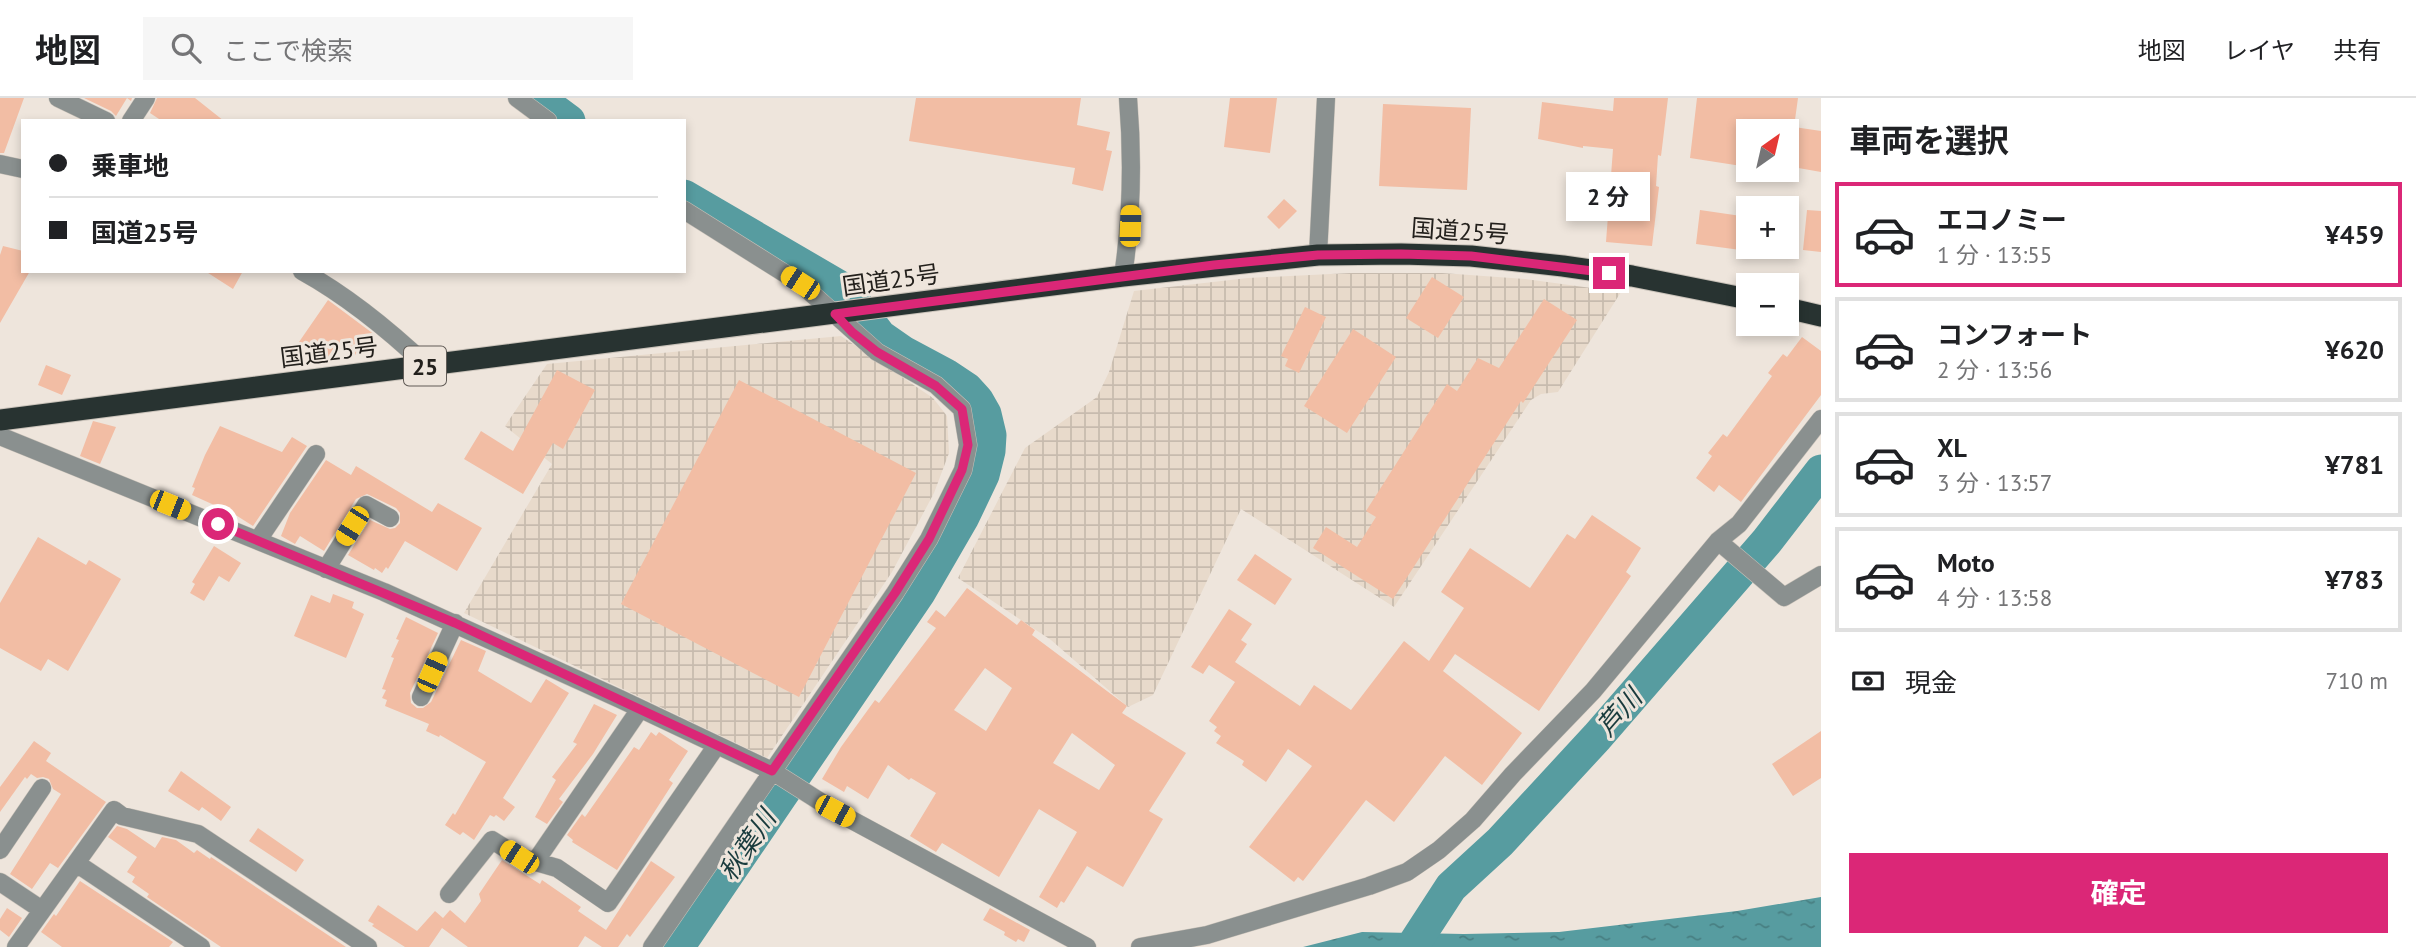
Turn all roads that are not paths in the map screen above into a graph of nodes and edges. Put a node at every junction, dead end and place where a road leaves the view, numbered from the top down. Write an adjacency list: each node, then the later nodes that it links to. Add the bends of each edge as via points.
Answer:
1 (146, 98): 8 (street)
2 (517, 98): 9 (street)
3 (1128, 98): 15 (street, via 1132,183)
4 (1326, 98): 13 (street)
5 (64, 101): 6 (street); 7 (street)
6 (60, 119)
7 (102, 119)
8 (132, 119)
9 (545, 119)
10 (0, 164): 11 (street)
11 (21, 169)
12 (686, 211): 18 (street)
13 (1318, 255): 15 (highway, 国道25号 / 25); 16 (highway, 国道25号 / 25, via 1471,256 1632,276)
14 (306, 273): 20 (street, via 359,307)
15 (1123, 276): 18 (highway, 国道25号 / 25)
16 (1736, 297)
17 (1799, 311): 19 (highway)
18 (842, 313): 20 (highway, 国道25号 / 25); 34 (street, via 852,332 877,352 936,386 962,409 968,445 962,470 929,539)
19 (1821, 316)
20 (427, 366): 22 (highway, 国道25号 / 25)
21 (1821, 419): 27 (street)
22 (0, 421)
23 (0, 436): 26 (street)
24 (316, 454): 26 (street)
25 (390, 518): 28 (street, via 366,505)
26 (258, 540): 28 (street)
27 (1722, 544): 29 (street, via 1784,597); 47 (street, via 1593,691 1440,850 1407,872 1369,886 1207,934)
28 (326, 569): 30 (street)
29 (1821, 575)
30 (455, 623): 31 (street); 32 (street)
31 (421, 697)
32 (640, 709): 33 (street); 37 (street)
33 (717, 745): 34 (street); 37 (street, via 608,903 557,868)
34 (772, 771): 45 (street); 46 (street)
35 (42, 788): 36 (street)
36 (0, 850)
37 (535, 862): 40 (street, via 492,840)
38 (76, 863): 41 (street); 43 (street); 44 (street, via 114,810 122,816 198,834)
39 (0, 882): 41 (street)
40 (449, 894)
41 (42, 911): 42 (street)
42 (25, 944)
43 (201, 947)
44 (368, 947)
45 (652, 947)
46 (1087, 947)
47 (1140, 947)

